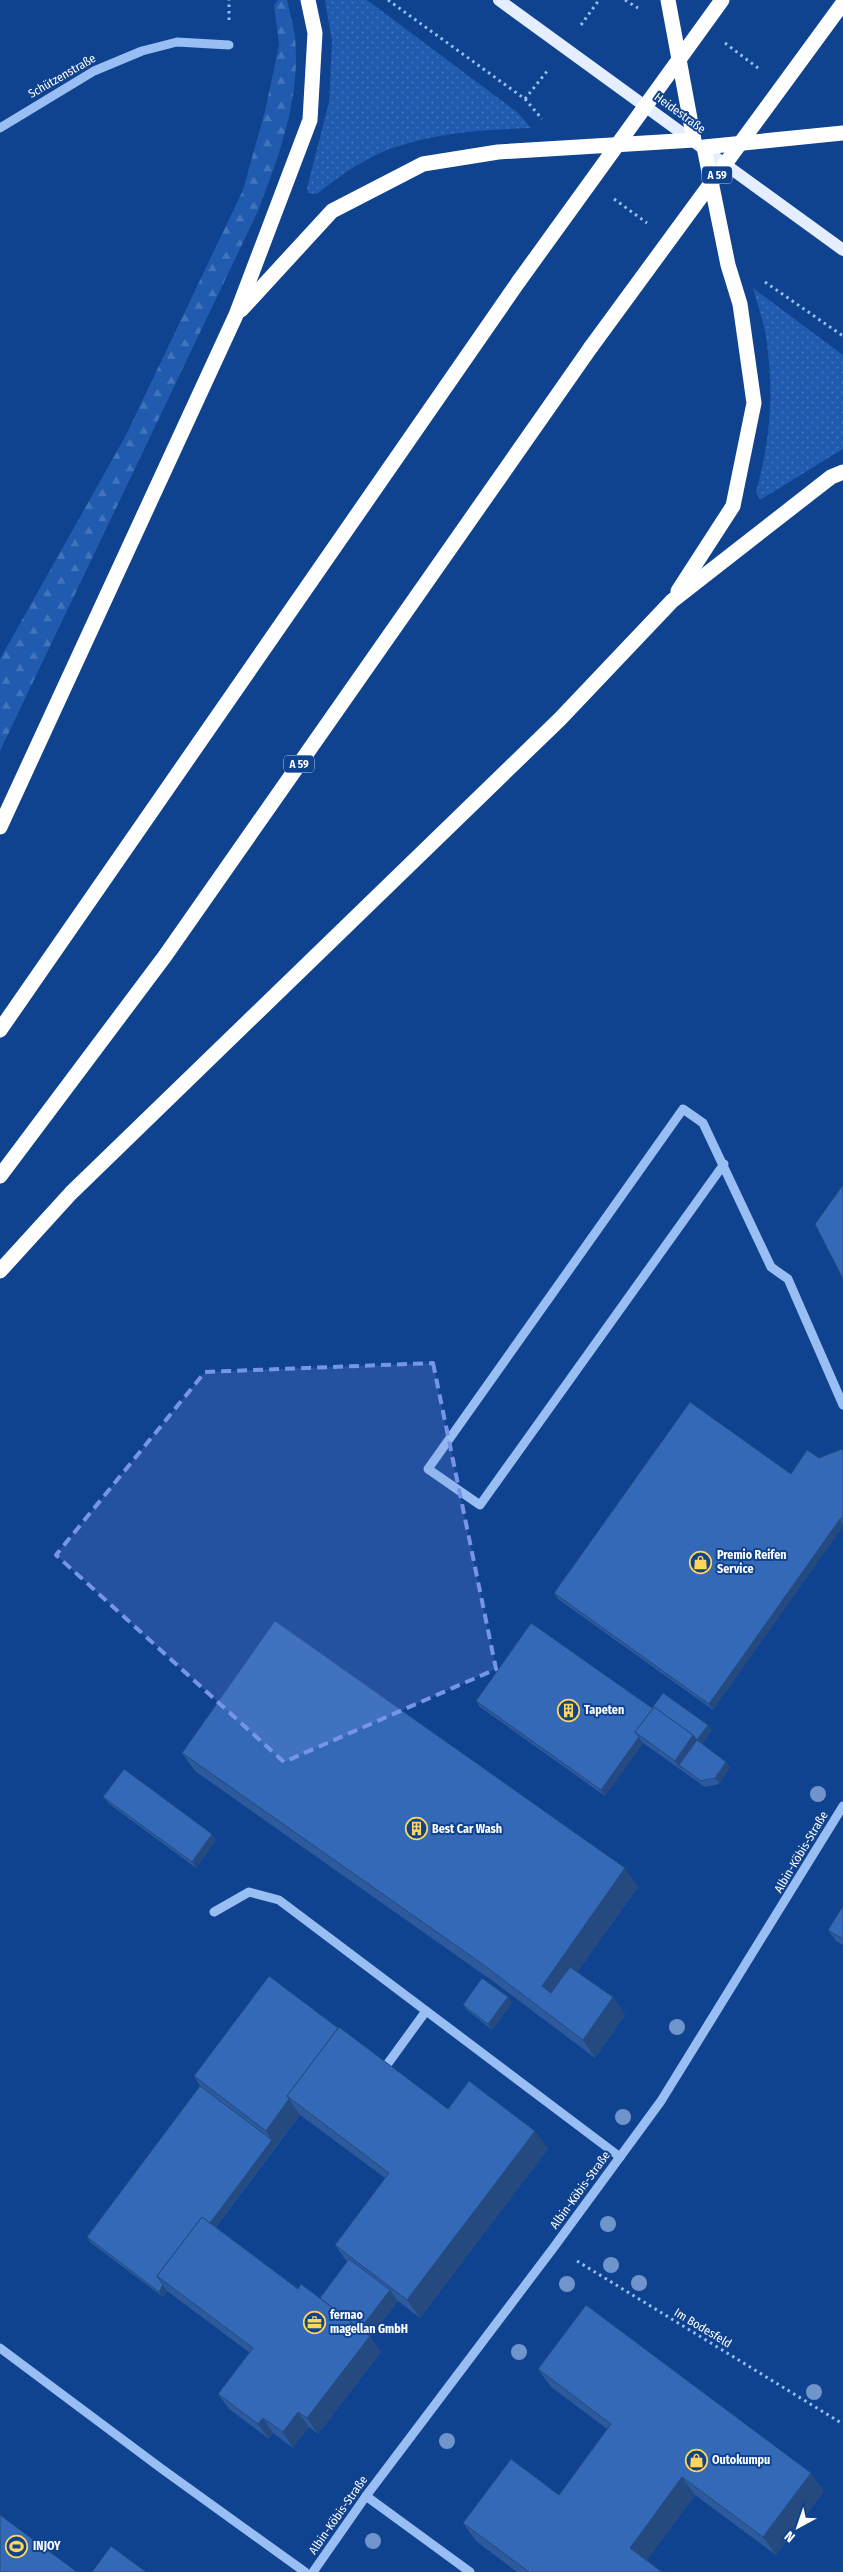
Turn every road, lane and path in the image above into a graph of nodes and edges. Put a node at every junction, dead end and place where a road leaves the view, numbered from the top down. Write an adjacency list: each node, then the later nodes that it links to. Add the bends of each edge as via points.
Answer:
1 (308, 0): 17 (highway, via 315,33 310,120)
2 (388, 0): 12 (path)
3 (499, 0): 15 (main road, Heidestraße)
4 (625, 0): 8 (path)
5 (668, 0): 8 (highway)
6 (722, 0): 21 (highway, bridge, via 519,282)
7 (843, 3): 23 (highway, A 59, bridge, via 591,347 165,956)
8 (671, 27): 15 (highway)
9 (724, 42): 11 (path)
10 (228, 46): 13 (street, Schützenstraße, via 177,42 142,51 94,71)
11 (762, 71)
12 (525, 99)
13 (0, 128)
14 (843, 133): 15 (highway)
15 (698, 144): 16 (main road, Heidestraße); 17 (highway, via 498,152 423,164 332,211); 19 (highway, via 740,304 754,403 733,506)
16 (843, 250)
17 (236, 315): 20 (highway)
18 (843, 472): 19 (highway, via 831,477)
19 (672, 601): 24 (highway, via 560,719 71,1193)
20 (0, 827)
21 (0, 1030)
22 (724, 1164): 22 (street, via 703,1123 683,1109 428,1469 480,1505); 25 (street, via 771,1267 788,1279)
23 (0, 1176)
24 (0, 1271)
25 (843, 1405)
26 (843, 1806): 30 (street, Albin-Köbis-Straße, via 661,2101)
27 (214, 1912): 28 (street, via 249,1892 279,1900)
28 (426, 2011): 29 (street); 30 (street)
29 (386, 2066)
30 (620, 2158): 31 (street, Albin-Köbis-Straße)
31 (554, 2247): 33 (path, Im Bodesfeld); 34 (street, Albin-Köbis-Straße)
32 (0, 2348): 35 (street)
33 (843, 2424)
34 (366, 2496): 36 (street, Albin-Köbis-Straße); 37 (street)
35 (305, 2572)
36 (313, 2572)
37 (470, 2572)

